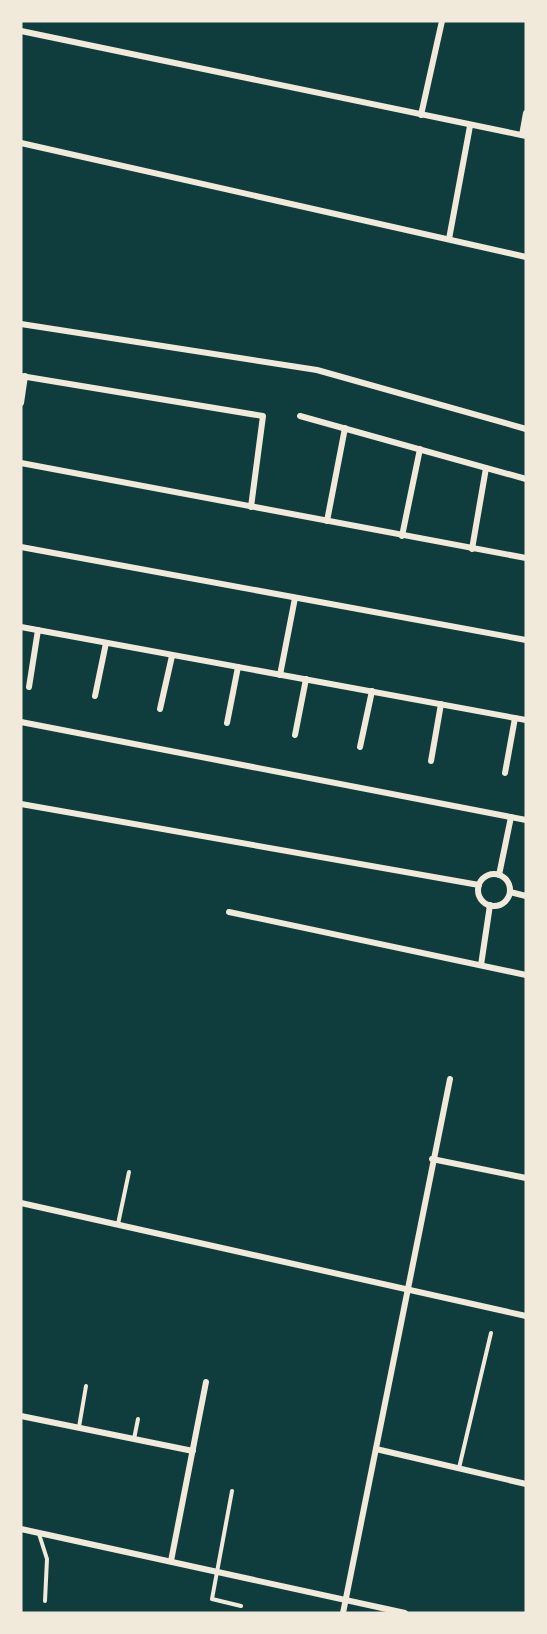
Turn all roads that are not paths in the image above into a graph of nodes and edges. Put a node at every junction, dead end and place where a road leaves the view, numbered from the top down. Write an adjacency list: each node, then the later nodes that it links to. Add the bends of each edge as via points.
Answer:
1 (442, 21): 4 (street)
2 (21, 31): 4 (street)
3 (526, 113): 6 (street)
4 (421, 115): 5 (street)
5 (470, 126): 6 (street); 8 (street)
6 (524, 135)
7 (21, 143): 8 (street)
8 (449, 239): 9 (street)
9 (526, 257)
10 (21, 324): 15 (street, via 317,370)
11 (23, 376): 12 (street); 20 (street, via 263,416)
12 (21, 403)
13 (300, 416): 14 (street)
14 (345, 428): 16 (street); 21 (street)
15 (526, 429)
16 (420, 449): 18 (street); 22 (street)
17 (21, 463): 20 (street)
18 (486, 468): 19 (street); 24 (street)
19 (526, 479)
20 (251, 507): 21 (street)
21 (327, 521): 22 (street)
22 (402, 536): 24 (street)
23 (21, 548): 26 (street)
24 (472, 549): 25 (street)
25 (526, 558)
26 (295, 598): 29 (street); 33 (street)
27 (21, 627): 28 (street)
28 (38, 630): 30 (street); 35 (street)
29 (526, 640)
30 (106, 643): 31 (street); 37 (street)
31 (172, 656): 32 (street); 39 (street)
32 (238, 667): 33 (street); 43 (street)
33 (280, 675): 34 (street)
34 (306, 679): 36 (street); 44 (street)
35 (29, 687)
36 (372, 691): 38 (street); 45 (street)
37 (95, 696)
38 (441, 704): 40 (street); 46 (street)
39 (160, 709)
40 (515, 718): 41 (street); 47 (street)
41 (526, 720)
42 (21, 722): 49 (street)
43 (227, 723)
44 (295, 735)
45 (360, 747)
46 (431, 760)
47 (505, 773)
48 (21, 804): 52 (street)
49 (511, 817): 50 (street); 51 (street)
50 (526, 820)
51 (499, 875): 52 (street, via 485,876); 53 (street, via 508,882)
52 (479, 885): 55 (street, via 481,899)
53 (510, 892): 54 (street); 55 (street, via 505,902)
54 (526, 896)
55 (490, 905): 57 (street)
56 (229, 912): 57 (street)
57 (481, 966): 58 (street)
58 (526, 975)
59 (450, 1079): 60 (street)
60 (432, 1160): 62 (street); 65 (street)
61 (129, 1172): 64 (lane)
62 (526, 1178)
63 (21, 1203): 64 (street)
64 (118, 1224): 65 (street)
65 (407, 1289): 66 (street); 74 (street)
66 (526, 1316)
67 (491, 1333): 76 (lane)
68 (206, 1382): 75 (street)
69 (86, 1386): 72 (lane)
70 (21, 1416): 72 (street)
71 (138, 1419): 73 (lane)
72 (79, 1428): 73 (street)
73 (134, 1439): 75 (street)
74 (376, 1449): 76 (street); 83 (street)
75 (193, 1451): 81 (street)
76 (459, 1468): 77 (street)
77 (526, 1484)
78 (232, 1491): 82 (lane)
79 (21, 1529): 80 (street)
80 (38, 1533): 81 (street); 84 (lane, via 47,1559)
81 (171, 1561): 82 (street)
82 (217, 1571): 83 (street); 85 (lane, via 212,1599)
83 (346, 1599): 86 (street); 87 (street)
84 (45, 1601)
85 (241, 1606)
86 (343, 1613)
87 (405, 1613)

